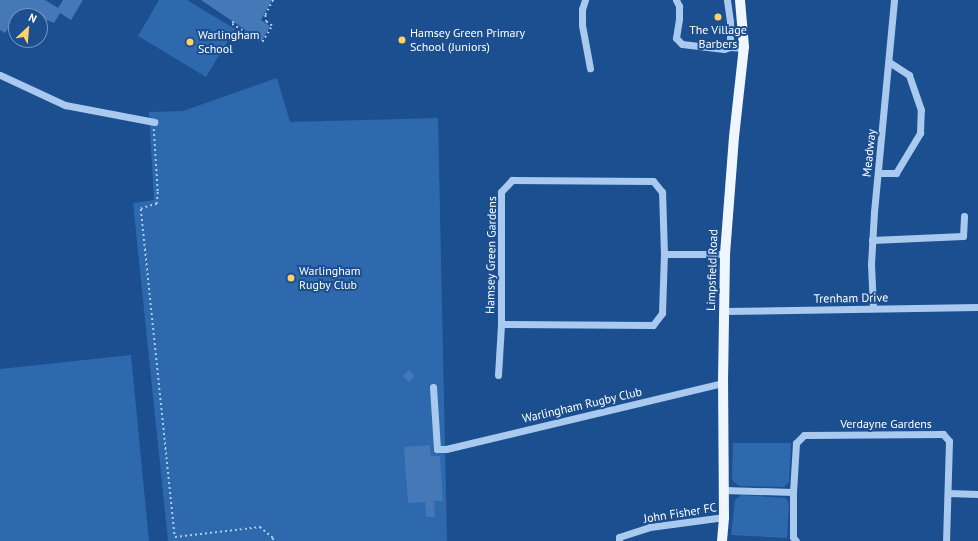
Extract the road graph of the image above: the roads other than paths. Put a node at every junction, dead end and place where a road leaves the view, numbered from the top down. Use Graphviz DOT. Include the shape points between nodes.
graph roads {
  1 [pos="585,0"];
  2 [pos="676,0"];
  3 [pos="726,0"];
  4 [pos="740,0"];
  5 [pos="894,0"];
  6 [pos="730,47"];
  7 [pos="744,48"];
  8 [pos="889,62"];
  9 [pos="590,68"];
  10 [pos="0,75"];
  11 [pos="154,122"];
  12 [pos="878,173"];
  13 [pos="964,216"];
  14 [pos="872,240"];
  15 [pos="664,254"];
  16 [pos="725,254"];
  17 [pos="978,307"];
  18 [pos="873,308"];
  19 [pos="724,311"];
  20 [pos="501,324"];
  21 [pos="498,375"];
  22 [pos="723,383"];
  23 [pos="433,387"];
  24 [pos="724,490"];
  25 [pos="792,492"];
  26 [pos="948,493"];
  27 [pos="978,494"];
  28 [pos="724,517"];
  29 [pos="619,541"];
  30 [pos="722,541"];
  31 [pos="796,541"];
  32 [pos="946,541"];
  1 -- 9 [label="street" via="582,25"];
  2 -- 6 [label="street" via="679,6 679,19 676,38 682,44 724,49"];
  3 -- 6 [label="street" via="730,19"];
  4 -- 7 [label="main road, Limpsfield Road"];
  5 -- 8 [label="street, Meadway"];
  6 -- 7 [label="street"];
  7 -- 16 [label="main road, Limpsfield Road"];
  8 -- 12 [label="street, Meadway"];
  8 -- 12 [label="street" via="909,75 921,110 920,133 896,173"];
  10 -- 11 [label="street" via="65,105"];
  12 -- 14 [label="street, Meadway"];
  13 -- 14 [label="street" via="963,236"];
  14 -- 18 [label="street, Meadway"];
  15 -- 16 [label="street"];
  15 -- 20 [label="street, Hamsey Green Gardens" via="662,312 653,325"];
  15 -- 20 [label="street, Hamsey Green Gardens" via="662,192 653,182 512,180 501,192"];
  16 -- 19 [label="main road, Limpsfield Road"];
  17 -- 18 [label="street, Trenham Drive"];
  18 -- 19 [label="street, Trenham Drive"];
  19 -- 22 [label="main road, Limpsfield Road"];
  20 -- 21 [label="street"];
  22 -- 23 [label="street, Warlingham Rugby Club" via="446,450 437,449"];
  22 -- 24 [label="main road, Limpsfield Road"];
  24 -- 25 [label="street"];
  24 -- 28 [label="main road, Limpsfield Road"];
  25 -- 26 [label="street, Verdayne Gardens" via="796,442 804,435 943,434 949,441"];
  25 -- 31 [label="street, Verdayne Gardens" via="793,537"];
  26 -- 27 [label="street"];
  26 -- 32 [label="street, Verdayne Gardens"];
  28 -- 29 [label="street, John Fisher FC" via="650,527 619,537"];
  28 -- 30 [label="main road, Limpsfield Road"];
}
